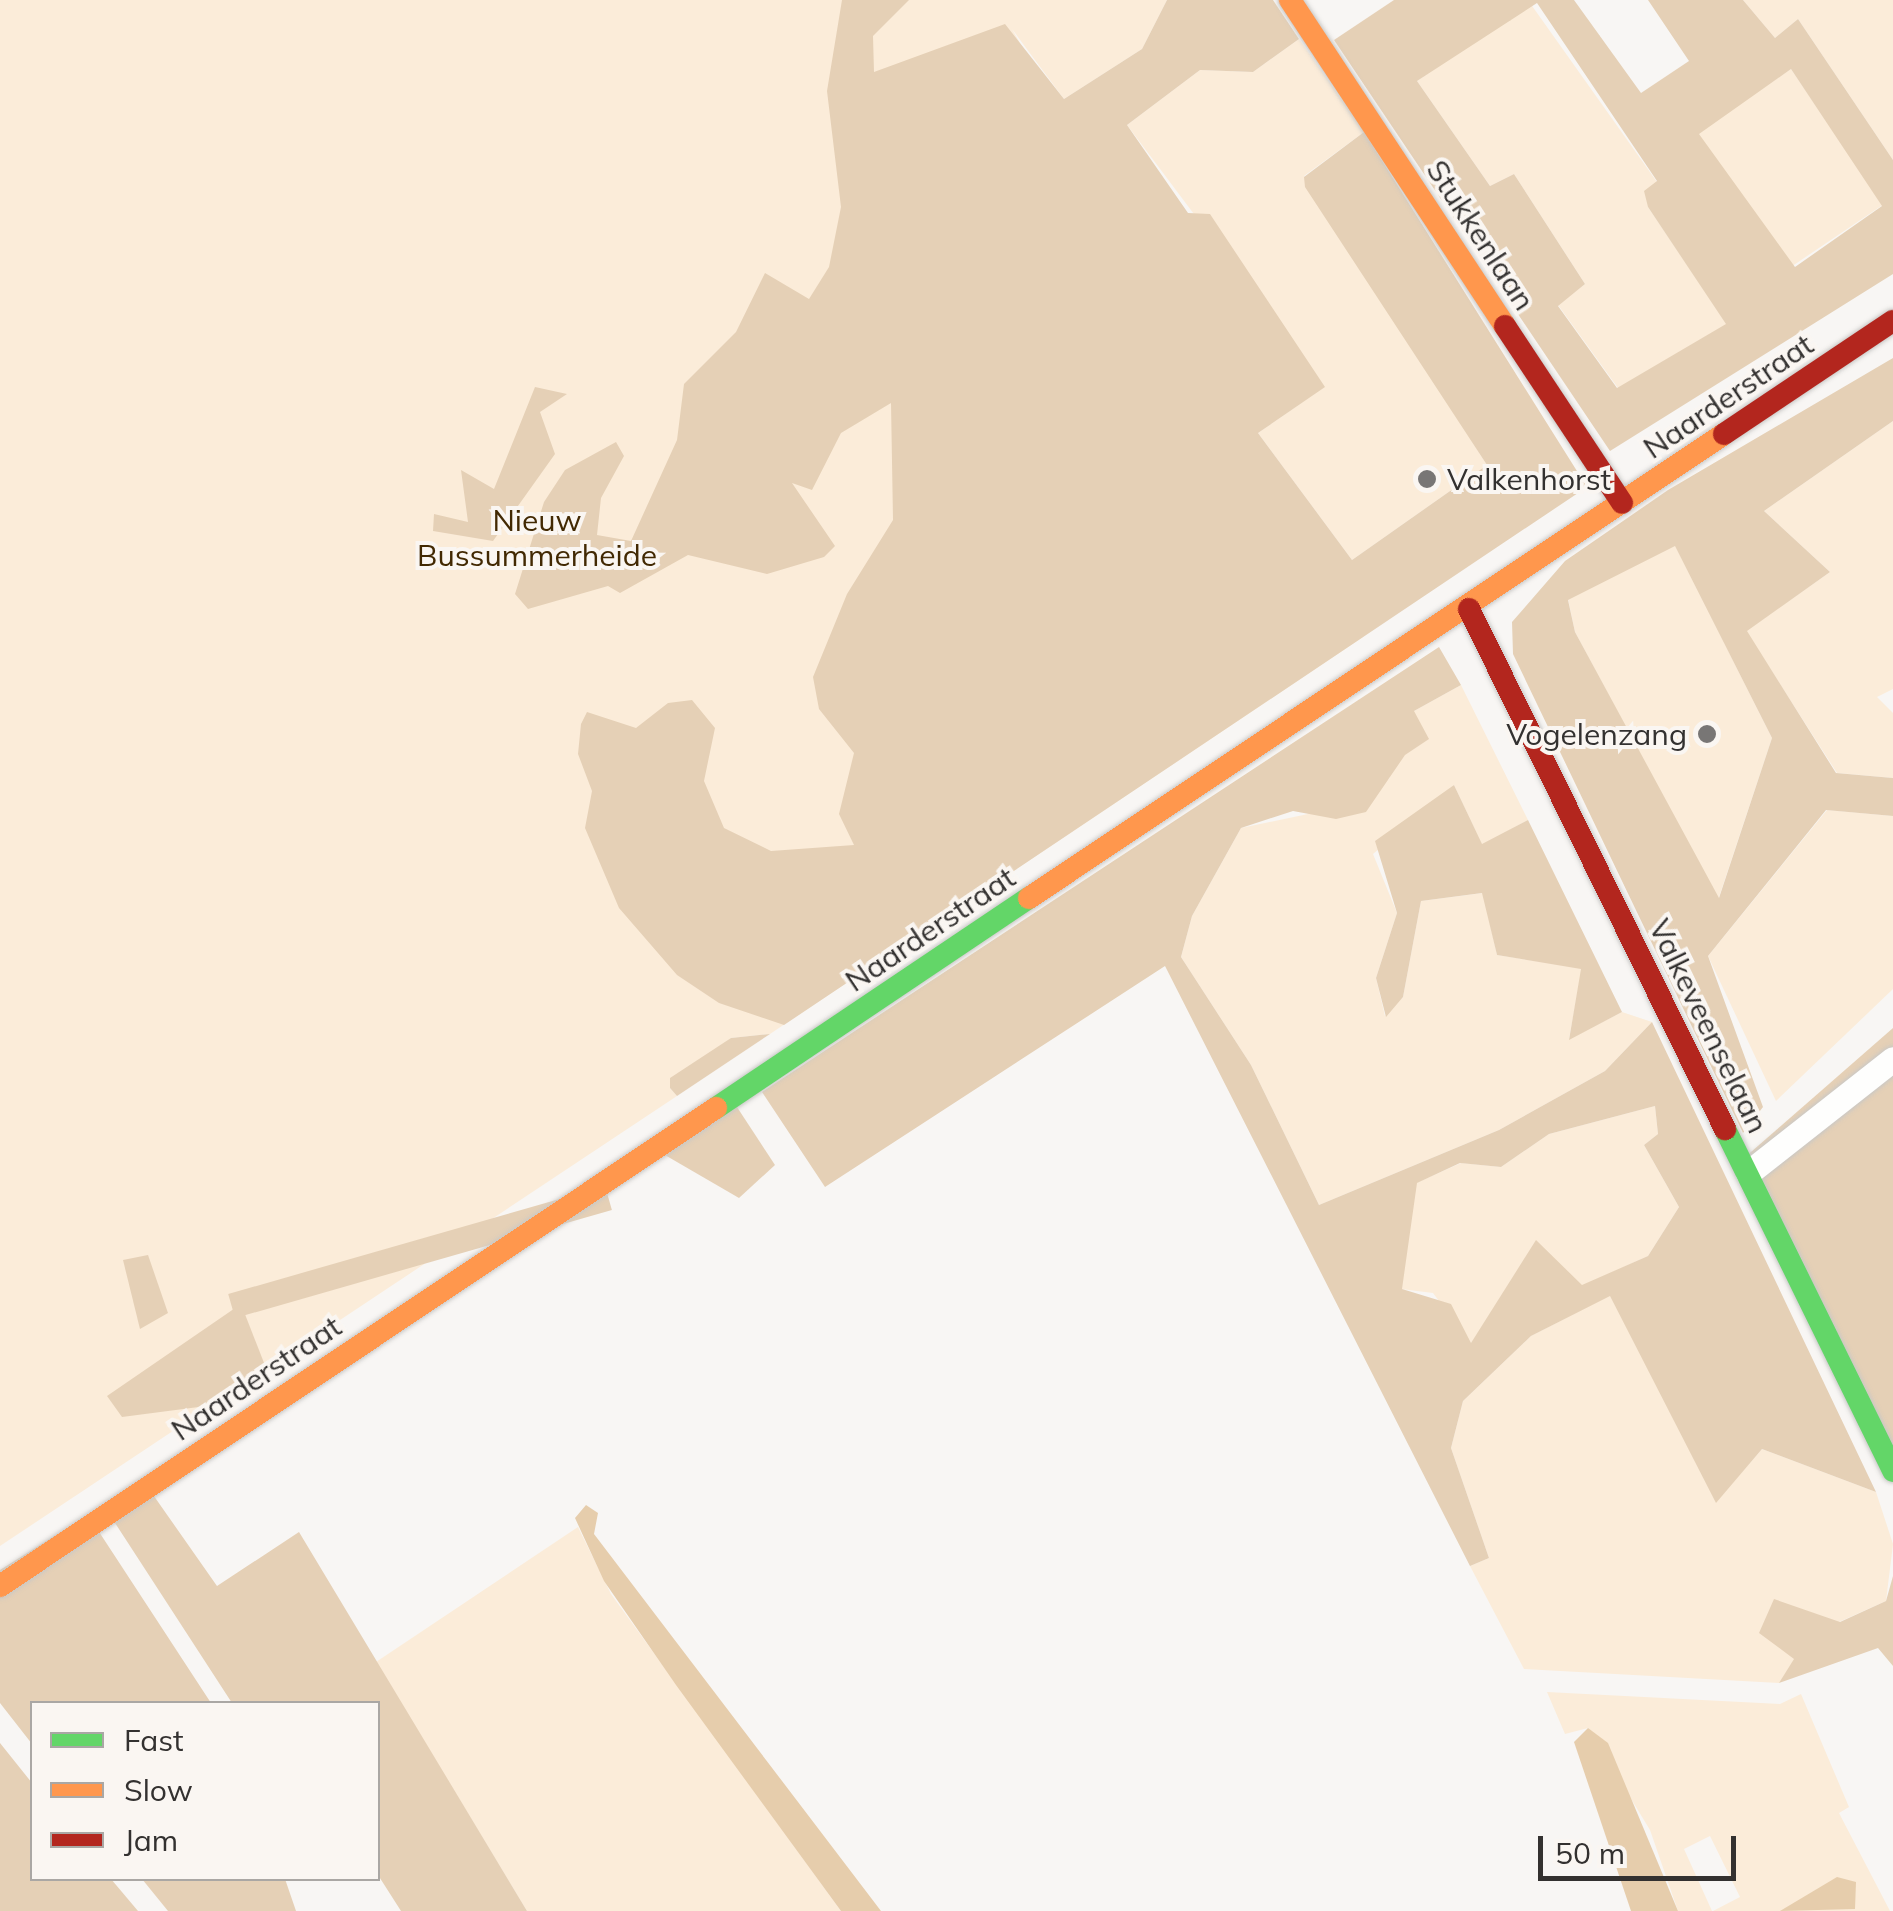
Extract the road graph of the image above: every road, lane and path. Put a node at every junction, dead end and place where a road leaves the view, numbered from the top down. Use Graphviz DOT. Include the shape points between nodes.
graph roads {
  1 [pos="1290,0"];
  2 [pos="1893,321"];
  3 [pos="1622,504"];
  4 [pos="1469,609"];
  5 [pos="1893,1060"];
  6 [pos="1748,1172"];
  7 [pos="1893,1471"];
  8 [pos="0,1586"];
  1 -- 3 [label="street, Stukkenlaan"];
  2 -- 3 [label="street, Naarderstraat"];
  3 -- 4 [label="street, Naarderstraat"];
  4 -- 6 [label="street, Valkeveenselaan"];
  4 -- 8 [label="street, Naarderstraat"];
  5 -- 6 [label="street"];
  6 -- 7 [label="street, Valkeveenselaan"];
}
